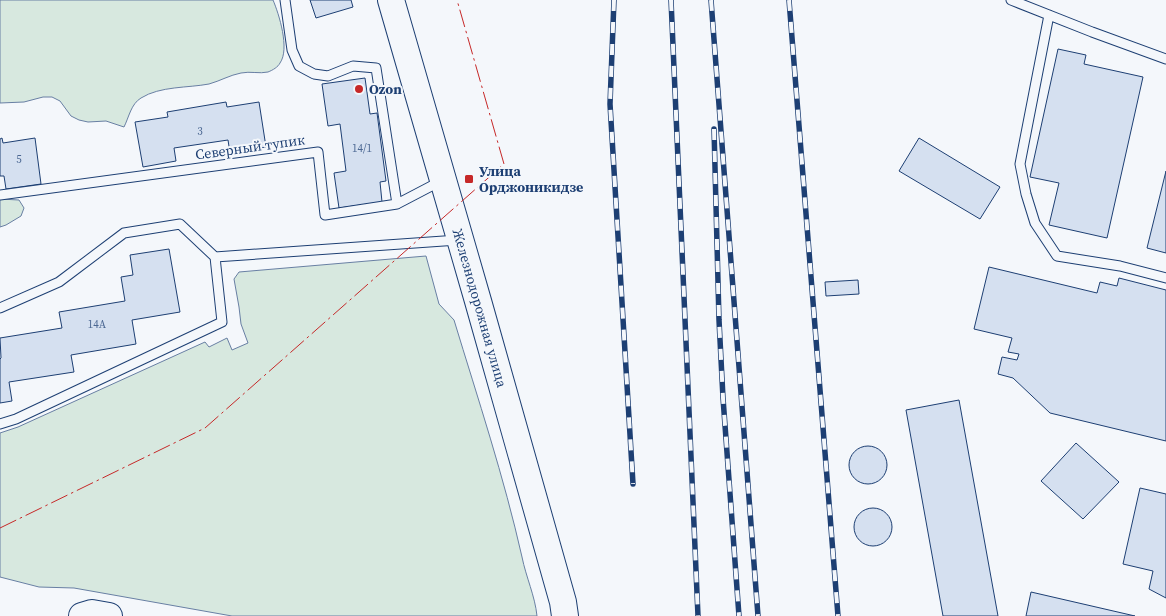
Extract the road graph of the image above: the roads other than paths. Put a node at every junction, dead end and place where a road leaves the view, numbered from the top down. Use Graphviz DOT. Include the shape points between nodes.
graph roads {
  1 [pos="284,0"];
  2 [pos="1011,0"];
  3 [pos="394,2"];
  4 [pos="1050,15"];
  5 [pos="1166,59"];
  6 [pos="443,180"];
  7 [pos="0,195"];
  8 [pos="398,204"];
  9 [pos="461,240"];
  10 [pos="215,257"];
  11 [pos="1166,278"];
  12 [pos="0,308"];
  13 [pos="0,424"];
  14 [pos="82,616"];
  15 [pos="109,616"];
  16 [pos="565,616"];
  1 -- 8 [label="lane" via="292,50 299,66 314,74 328,76 353,66 376,68"];
  2 -- 4 [label="lane"];
  3 -- 6 [label="street, Железнодорожная улица"];
  4 -- 5 [label="lane"];
  4 -- 11 [label="lane" via="1020,164 1036,223 1057,256 1120,266"];
  6 -- 8 [label="lane, Северный тупик"];
  6 -- 9 [label="street, Железнодорожная улица"];
  7 -- 8 [label="lane, Северный тупик" via="318,152 325,215"];
  9 -- 10 [label="lane"];
  9 -- 16 [label="street, Железнодорожная улица"];
  10 -- 12 [label="lane" via="180,224 124,232 59,282"];
  10 -- 13 [label="lane" via="222,322"];
  14 -- 15 [label="street" via="92,613"];
}
